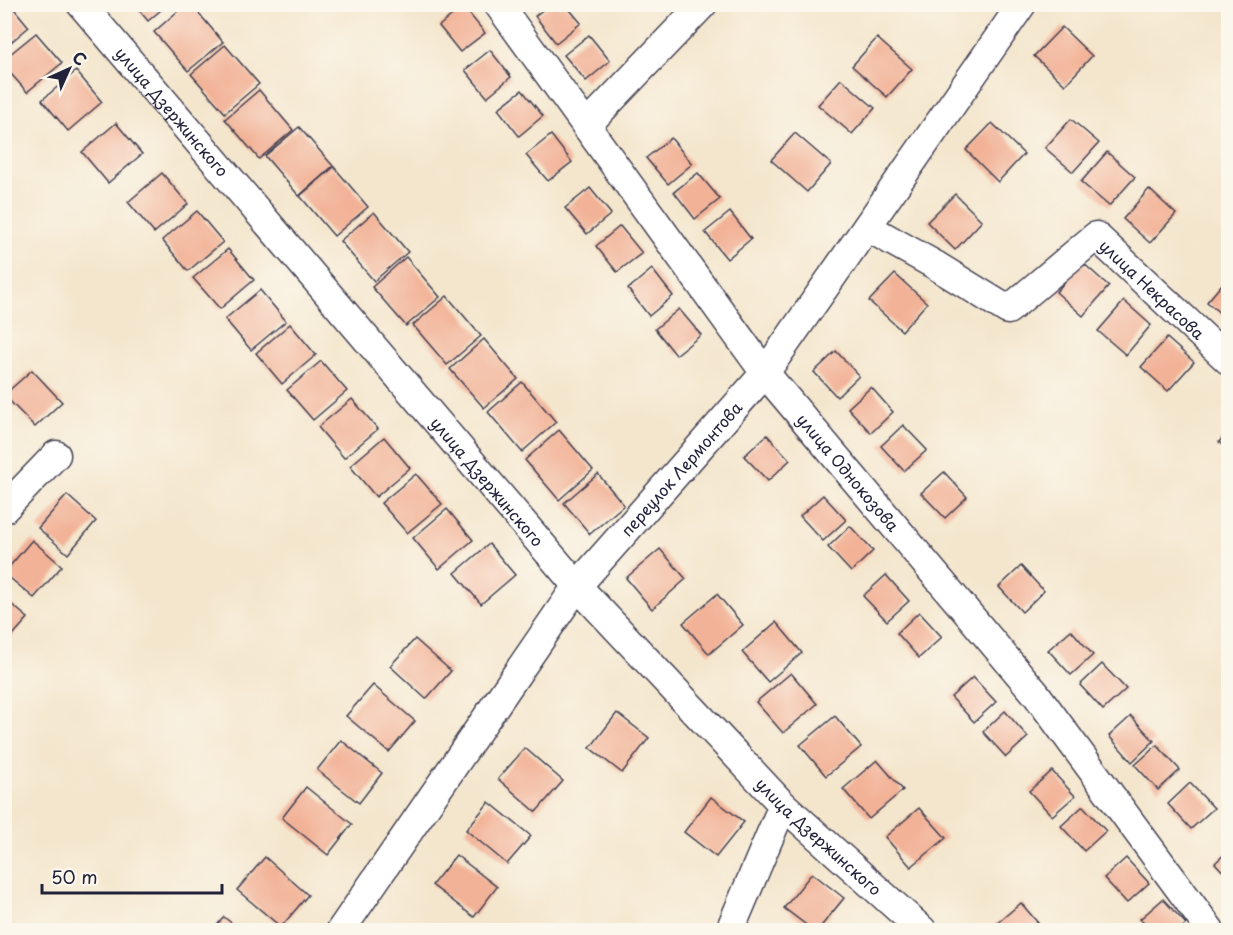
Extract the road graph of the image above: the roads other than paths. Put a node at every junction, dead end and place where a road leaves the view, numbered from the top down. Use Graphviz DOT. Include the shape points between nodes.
graph roads {
  1 [pos="81,4"];
  2 [pos="498,4"];
  3 [pos="703,4"];
  4 [pos="1022,4"];
  5 [pos="586,126"];
  6 [pos="867,227"];
  7 [pos="1228,360"];
  8 [pos="765,373"];
  9 [pos="56,454"];
  10 [pos="4,509"];
  11 [pos="577,586"];
  12 [pos="783,805"];
  13 [pos="341,930"];
  14 [pos="730,930"];
  15 [pos="922,930"];
  16 [pos="1210,930"];
  1 -- 11 [label="street, улица Дзержинского"];
  2 -- 5 [label="street, улица Однокозова"];
  3 -- 5 [label="street"];
  4 -- 6 [label="street, переулок Лермонтова"];
  5 -- 8 [label="street, улица Однокозова"];
  6 -- 7 [label="street, улица Некрасова" via="1008,310 1096,236"];
  6 -- 8 [label="street, переулок Лермонтова"];
  8 -- 11 [label="street, переулок Лермонтова"];
  8 -- 16 [label="street, улица Однокозова" via="1036,694"];
  9 -- 10 [label="street"];
  11 -- 12 [label="street, улица Дзержинского"];
  11 -- 13 [label="street, переулок Лермонтова"];
  12 -- 14 [label="street"];
  12 -- 15 [label="street, улица Дзержинского"];
}
